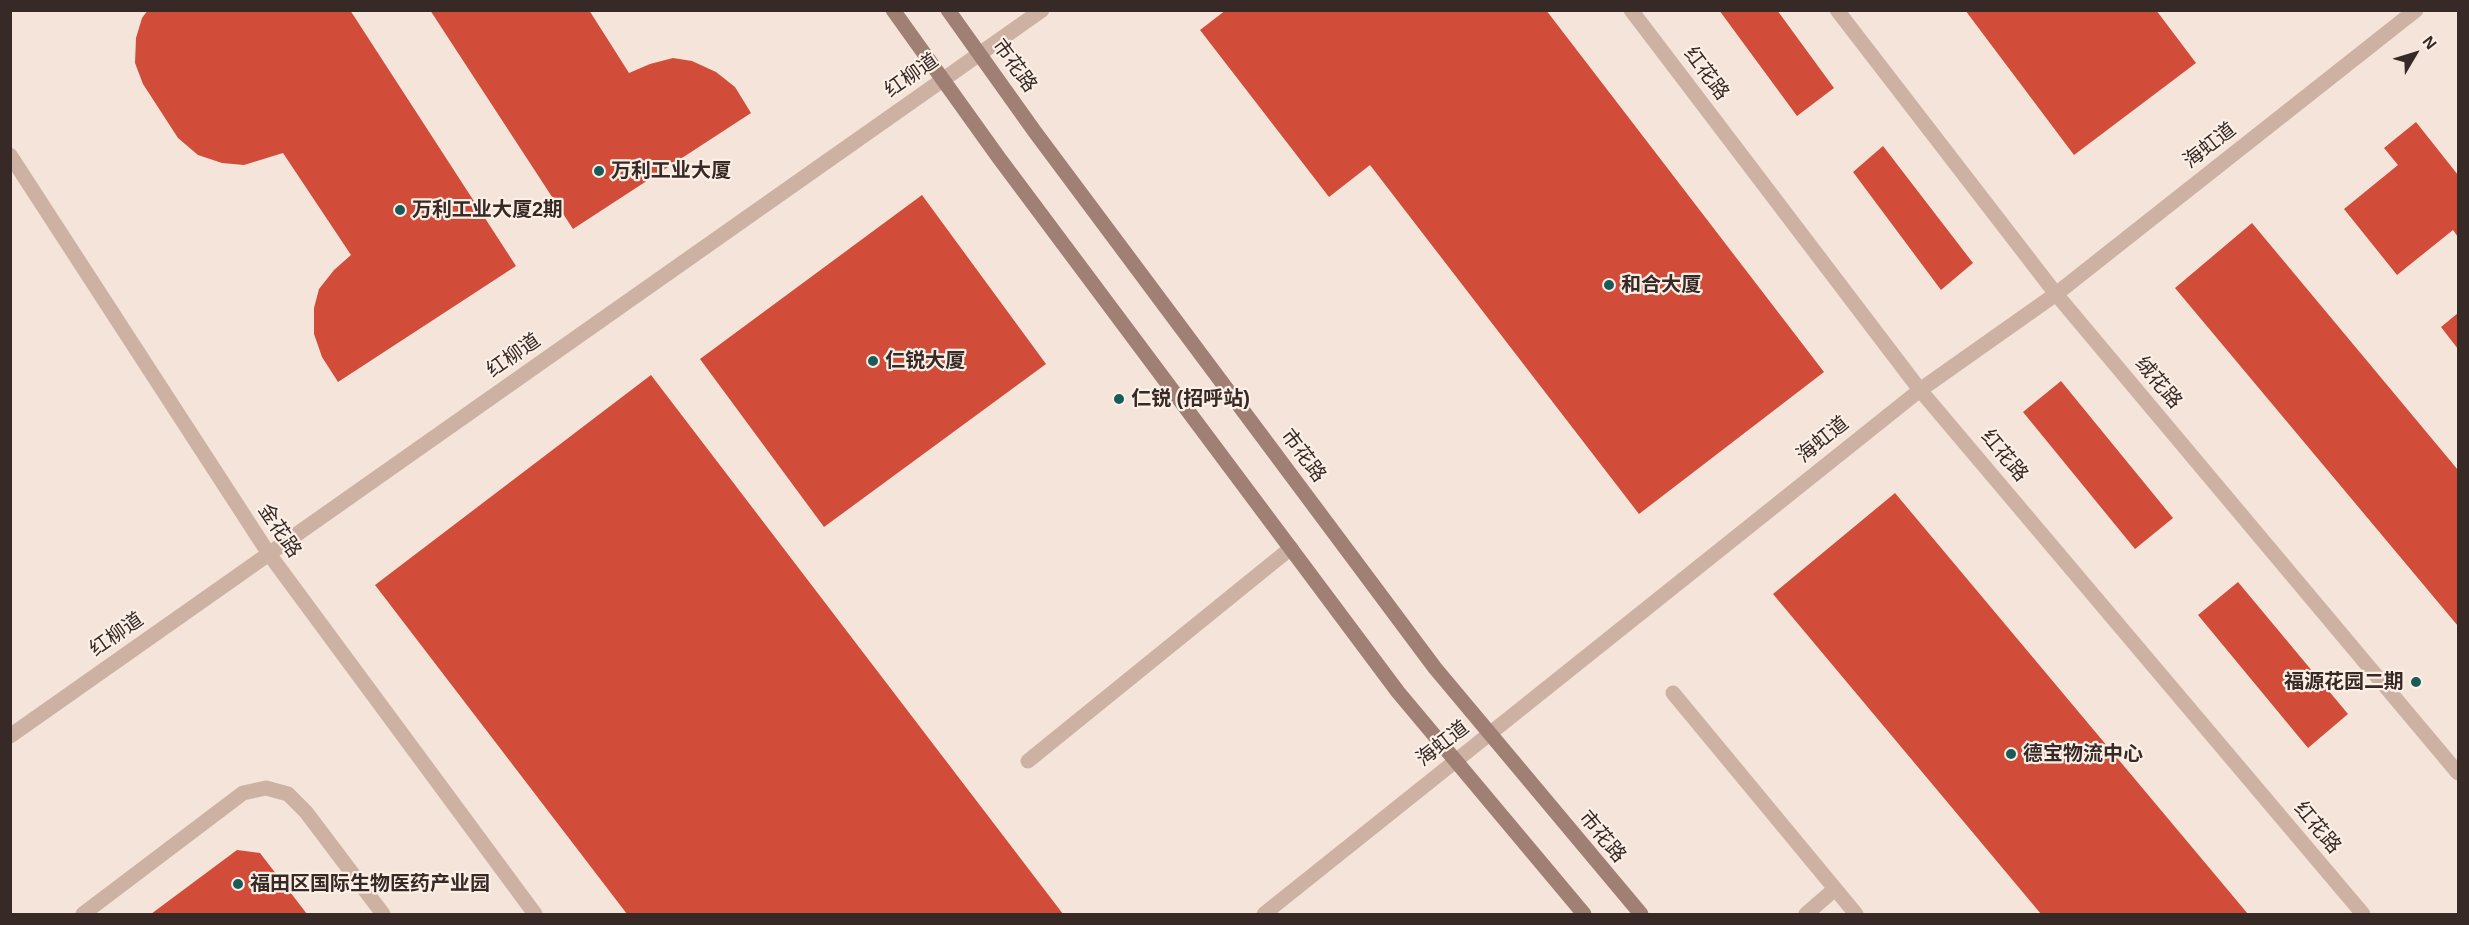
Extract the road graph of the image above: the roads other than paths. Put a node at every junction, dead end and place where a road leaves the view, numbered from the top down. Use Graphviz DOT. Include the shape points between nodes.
graph roads {
  1 [pos="893,10"];
  2 [pos="948,10"];
  3 [pos="1042,10"];
  4 [pos="1631,10"];
  5 [pos="1837,10"];
  6 [pos="2416,10"];
  7 [pos="979,55"];
  8 [pos="943,80"];
  9 [pos="10,155"];
  10 [pos="2056,294"];
  11 [pos="1920,390"];
  12 [pos="1291,548"];
  13 [pos="268,554"];
  14 [pos="1673,693"];
  15 [pos="1490,734"];
  16 [pos="10,736"];
  17 [pos="1028,761"];
  18 [pos="1455,761"];
  19 [pos="2458,773"];
  20 [pos="1835,889"];
  21 [pos="83,915"];
  22 [pos="383,915"];
  23 [pos="535,915"];
  24 [pos="1264,915"];
  25 [pos="1584,915"];
  26 [pos="1641,915"];
  27 [pos="1806,915"];
  28 [pos="1856,915"];
  29 [pos="2363,915"];
  1 -- 8 [label="main road"];
  2 -- 7 [label="main road, 市花路"];
  3 -- 7 [label="street, 红柳道"];
  4 -- 11 [label="street, 红花路"];
  5 -- 10 [label="street, 绒花路"];
  6 -- 10 [label="street, 海虹道"];
  7 -- 8 [label="street, 红柳道"];
  7 -- 15 [label="main road, 市花路" via="1435,668"];
  8 -- 12 [label="main road"];
  8 -- 13 [label="street, 红柳道"];
  9 -- 13 [label="street, 金花路"];
  10 -- 11 [label="street, 海虹道"];
  10 -- 19 [label="street, 绒花路"];
  11 -- 15 [label="street, 海虹道"];
  11 -- 29 [label="street, 红花路"];
  12 -- 17 [label="street"];
  12 -- 18 [label="main road" via="1398,692"];
  13 -- 16 [label="street, 红柳道"];
  13 -- 23 [label="street, 金花路"];
  14 -- 20 [label="street"];
  15 -- 18 [label="street, 海虹道"];
  15 -- 26 [label="main road, 市花路"];
  18 -- 24 [label="street, 海虹道"];
  18 -- 25 [label="main road"];
  20 -- 27 [label="street"];
  20 -- 28 [label="street"];
  21 -- 22 [label="street" via="243,793 266,788 288,794 306,812"];
}
